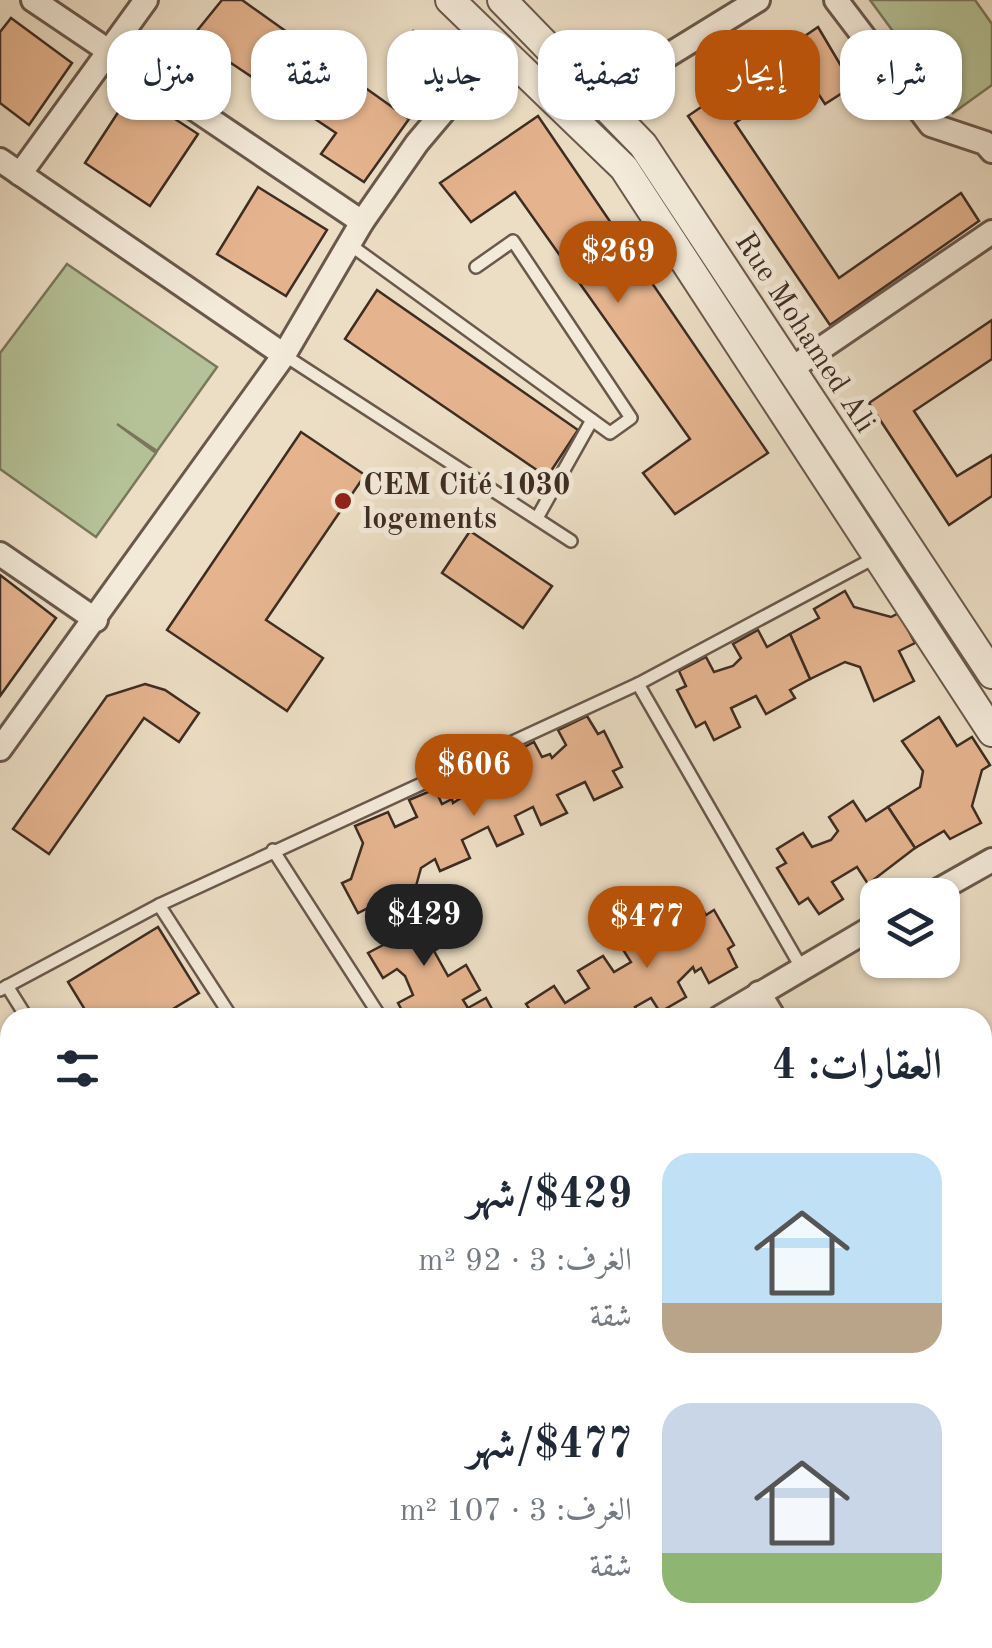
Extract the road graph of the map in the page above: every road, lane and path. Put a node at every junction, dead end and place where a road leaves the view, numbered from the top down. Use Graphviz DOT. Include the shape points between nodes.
graph roads {
  1 [pos="33,0"];
  2 [pos="146,0"];
  3 [pos="450,0"];
  4 [pos="502,0"];
  5 [pos="758,0"];
  6 [pos="836,0"];
  7 [pos="125,30"];
  8 [pos="482,30"];
  9 [pos="538,36"];
  10 [pos="107,47"];
  11 [pos="675,51"];
  12 [pos="107,55"];
  13 [pos="518,64"];
  14 [pos="538,83"];
  15 [pos="213,120"];
  16 [pos="436,120"];
  17 [pos="576,120"];
  18 [pos="621,120"];
  19 [pos="992,151"];
  20 [pos="0,160"];
  21 [pos="20,174"];
  22 [pos="362,222"];
  23 [pos="992,232"];
  24 [pos="350,244"];
  25 [pos="476,267"];
  26 [pos="284,355"];
  27 [pos="791,369"];
  28 [pos="592,420"];
  29 [pos="537,518"];
  30 [pos="571,541"];
  31 [pos="0,554"];
  32 [pos="878,556"];
  33 [pos="96,620"];
  34 [pos="992,674"];
  35 [pos="638,684"];
  36 [pos="992,732"];
  37 [pos="0,749"];
  38 [pos="274,850"];
  39 [pos="992,860"];
  40 [pos="960,878"];
  41 [pos="159,905"];
  42 [pos="860,934"];
  43 [pos="801,967"];
  44 [pos="4,988"];
  45 [pos="759,993"];
  46 [pos="19,1008"];
  47 [pos="226,1008"];
  48 [pos="375,1008"];
  49 [pos="735,1008"];
  50 [pos="768,1008"];
  1 -- 10 [label="street"];
  2 -- 7 [label="street"];
  3 -- 8 [label="street"];
  4 -- 9 [label="street, Rue Mohamed Ali"];
  5 -- 11 [label="street"];
  6 -- 19 [label="street" via="930,125"];
  12 -- 21 [label="street"];
  13 -- 14 [label="street"];
  15 -- 22 [label="street"];
  16 -- 22 [label="street"];
  17 -- 32 [label="street" via="624,168"];
  18 -- 27 [label="street, Rue Mohamed Ali"];
  20 -- 21 [label="street"];
  21 -- 26 [label="street"];
  22 -- 24 [label="street"];
  23 -- 27 [label="street"];
  24 -- 26 [label="street"];
  24 -- 28 [label="lane"];
  25 -- 28 [label="lane" via="512,240 631,418 610,434"];
  26 -- 29 [label="lane"];
  26 -- 33 [label="street"];
  27 -- 34 [label="street, Rue Mohamed Ali"];
  28 -- 29 [label="lane"];
  29 -- 30 [label="lane"];
  31 -- 33 [label="street"];
  32 -- 35 [label="lane"];
  32 -- 36 [label="street"];
  33 -- 37 [label="street"];
  35 -- 38 [label="lane"];
  35 -- 43 [label="lane"];
  38 -- 41 [label="lane"];
  38 -- 48 [label="lane"];
  39 -- 40 [label="street"];
  41 -- 44 [label="lane"];
  41 -- 47 [label="lane"];
  42 -- 43 [label="street"];
  43 -- 45 [label="street"];
  44 -- 46 [label="lane"];
  45 -- 49 [label="street"];
  45 -- 50 [label="street"];
}
